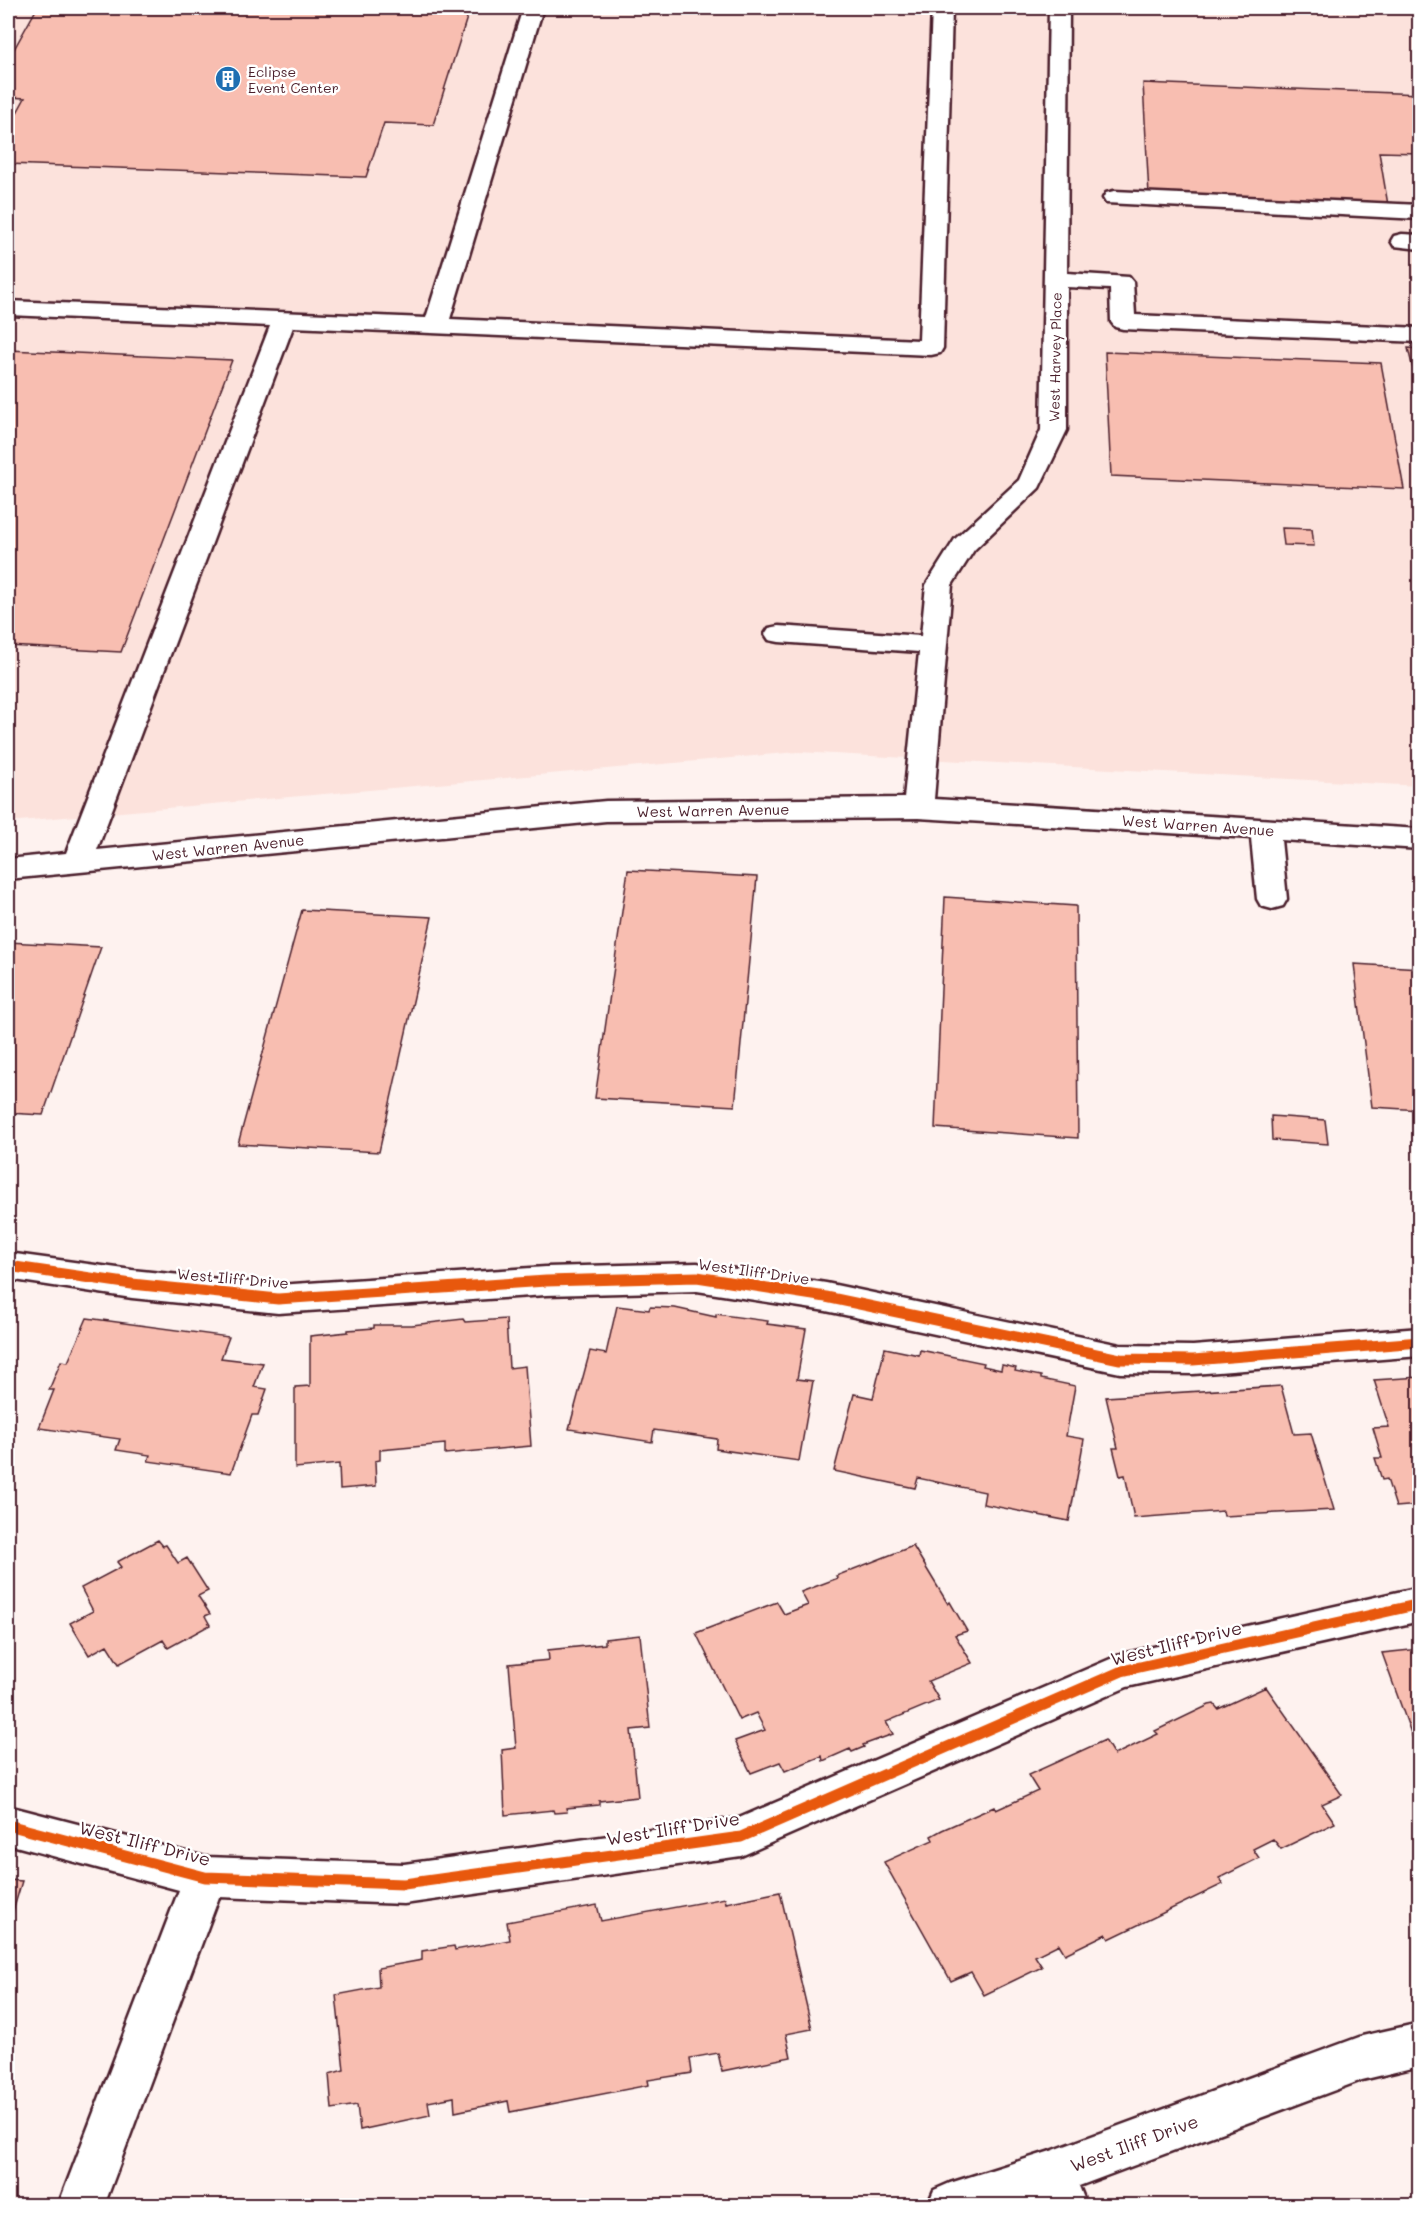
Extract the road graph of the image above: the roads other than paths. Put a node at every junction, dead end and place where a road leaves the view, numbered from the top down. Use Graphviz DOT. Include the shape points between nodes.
graph roads {
  1 [pos="533,8"];
  2 [pos="942,8"];
  3 [pos="1059,8"];
  4 [pos="1114,198"];
  5 [pos="1419,212"];
  6 [pos="1056,280"];
  7 [pos="8,308"];
  8 [pos="284,320"];
  9 [pos="436,326"];
  10 [pos="1419,335"];
  11 [pos="779,634"];
  12 [pos="934,645"];
  13 [pos="918,808"];
  14 [pos="1265,829"];
  15 [pos="1419,839"];
  16 [pos="78,862"];
  17 [pos="8,869"];
  18 [pos="1272,898"];
  19 [pos="8,1266"];
  20 [pos="1419,1342"];
  21 [pos="1419,1604"];
  22 [pos="8,1825"];
  23 [pos="205,1877"];
  24 [pos="1419,2044"];
  25 [pos="1057,2190"];
  26 [pos="81,2205"];
  27 [pos="950,2205"];
  1 -- 9 [label="street"];
  2 -- 9 [label="street" via="931,348"];
  3 -- 6 [label="street, West Harvey Place"];
  4 -- 5 [label="street"];
  6 -- 10 [label="street" via="1122,282 1123,322"];
  6 -- 12 [label="street, West Harvey Place" via="1054,430 1030,483 964,544 939,585"];
  7 -- 8 [label="street"];
  8 -- 9 [label="street"];
  8 -- 16 [label="street"];
  11 -- 12 [label="street"];
  12 -- 13 [label="street, West Harvey Place"];
  13 -- 14 [label="street, West Warren Avenue"];
  13 -- 16 [label="street, West Warren Avenue" via="606,811"];
  14 -- 15 [label="street, West Warren Avenue"];
  14 -- 18 [label="street"];
  16 -- 17 [label="street, West Warren Avenue"];
  19 -- 20 [label="street, West Iliff Drive" via="278,1299 546,1281 697,1276 826,1297 1120,1359 1193,1360"];
  21 -- 23 [label="street, West Iliff Drive" via="1122,1671 741,1837 404,1884"];
  22 -- 23 [label="street, West Iliff Drive"];
  23 -- 26 [label="street, West Iliff Drive"];
  24 -- 25 [label="street, West Iliff Drive" via="1362,2058"];
  25 -- 27 [label="street, West Iliff Drive"];
}
